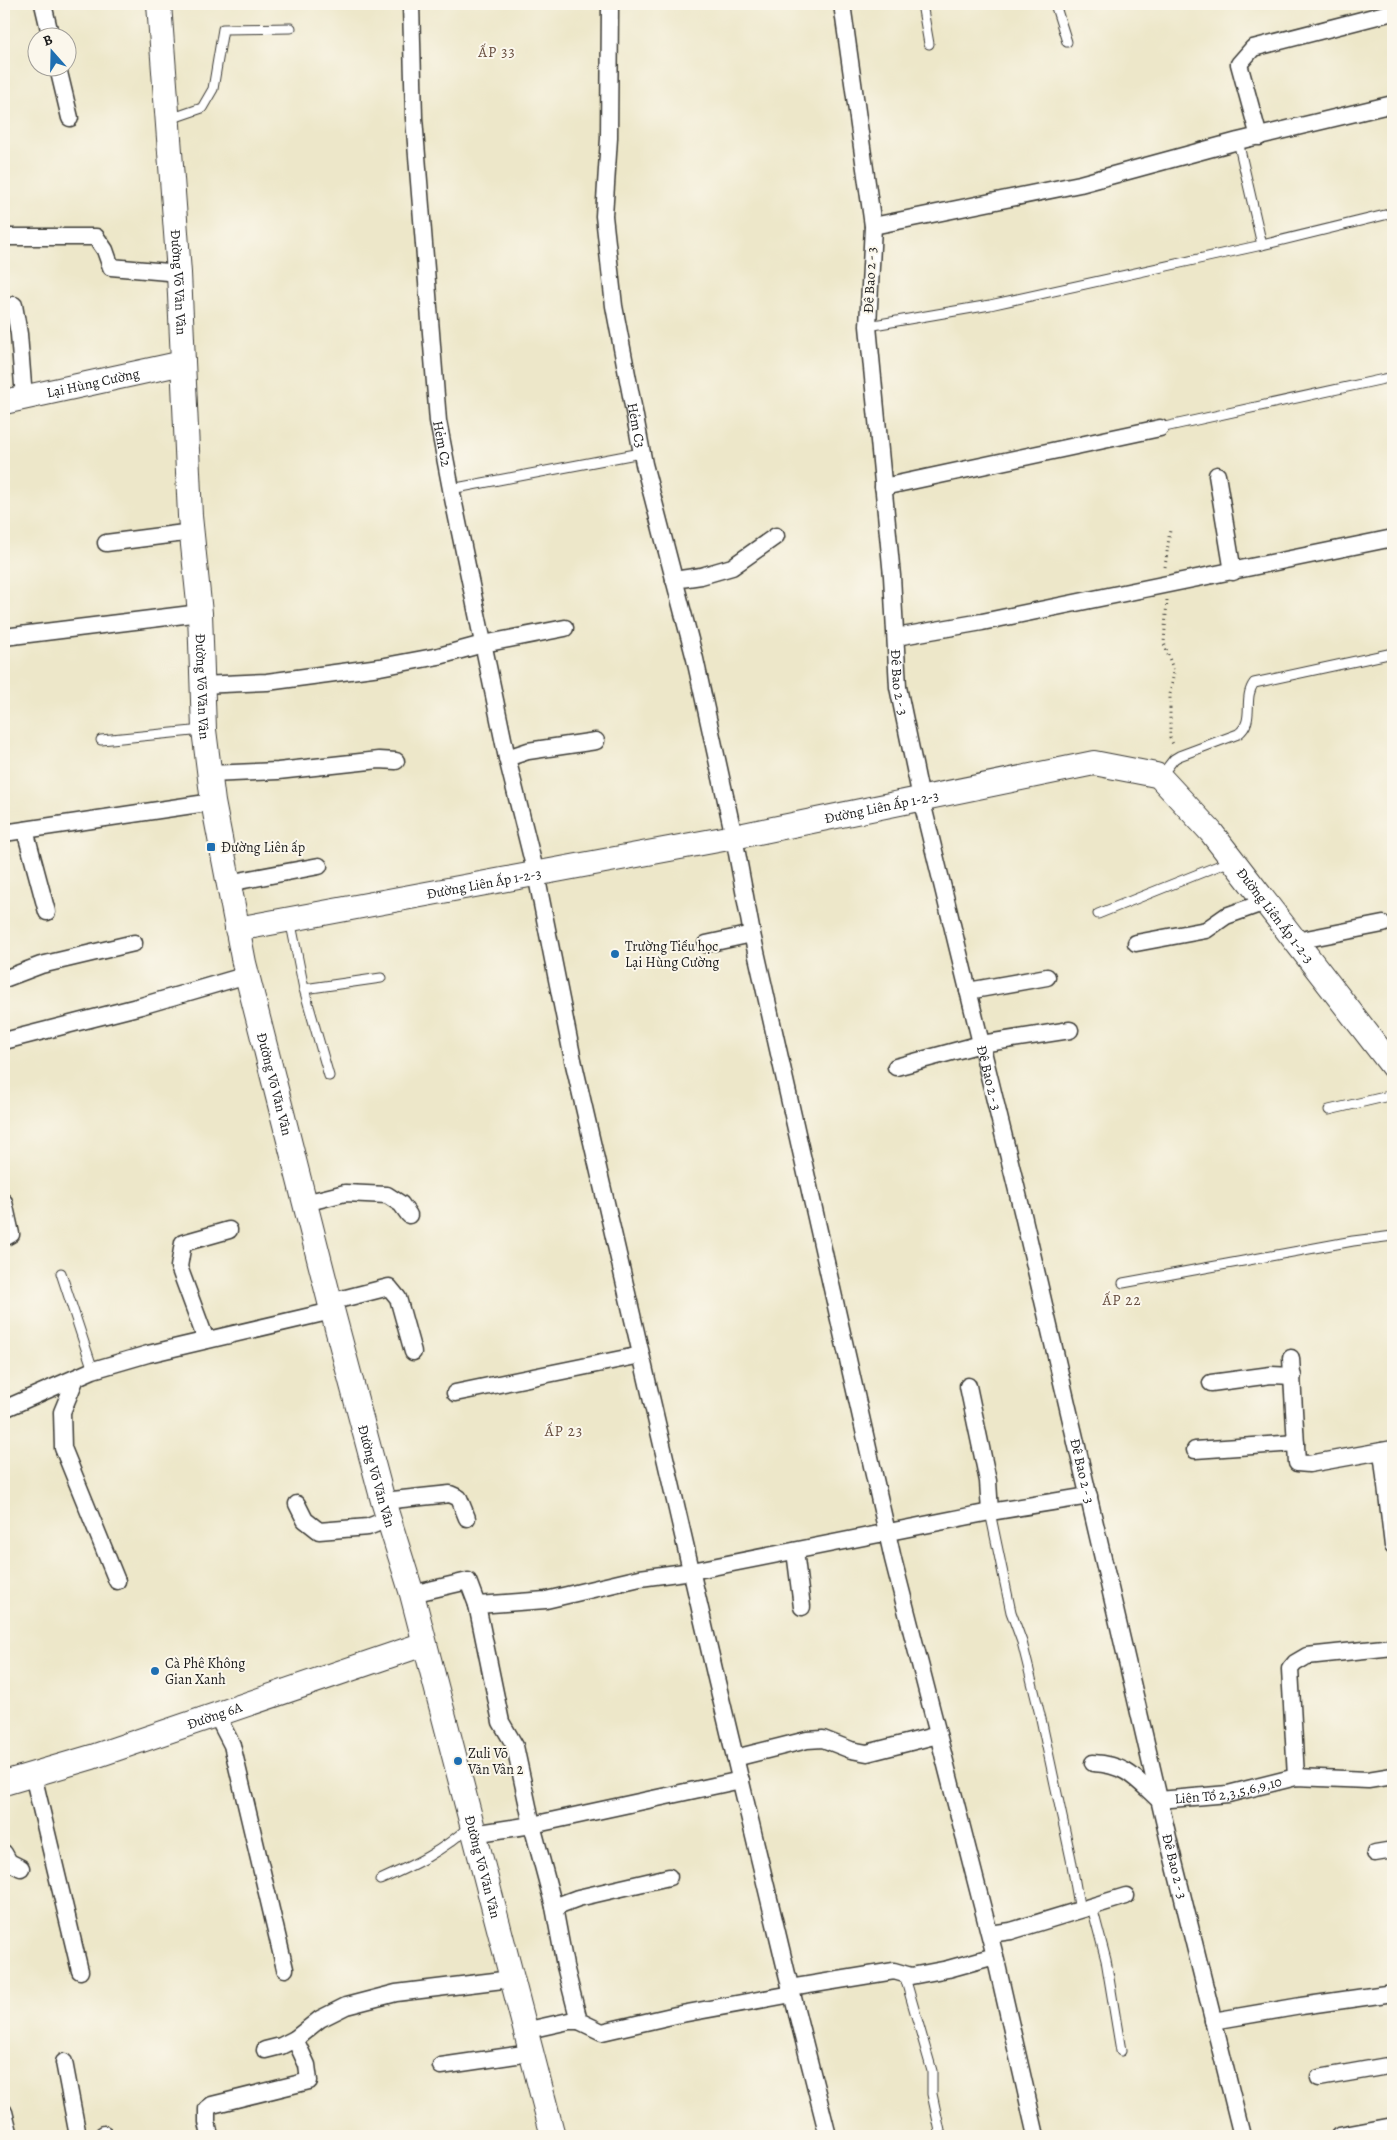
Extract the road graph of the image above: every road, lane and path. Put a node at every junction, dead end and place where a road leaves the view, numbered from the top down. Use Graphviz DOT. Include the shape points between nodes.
graph roads {
  1 [pos="43,4"];
  2 [pos="159,4"];
  3 [pos="412,4"];
  4 [pos="610,4"];
  5 [pos="842,4"];
  6 [pos="922,4"];
  7 [pos="1055,4"];
  8 [pos="1393,12"];
  9 [pos="49,28"];
  10 [pos="291,28"];
  11 [pos="1067,42"];
  12 [pos="929,44"];
  13 [pos="60,78"];
  14 [pos="1393,104"];
  15 [pos="70,118"];
  16 [pos="169,120"];
  17 [pos="1259,137"];
  18 [pos="1238,142"];
  19 [pos="1393,213"];
  20 [pos="873,226"];
  21 [pos="4,237"];
  22 [pos="1262,245"];
  23 [pos="179,272"];
  24 [pos="14,305"];
  25 [pos="868,326"];
  26 [pos="183,363"];
  27 [pos="1393,377"];
  28 [pos="14,400"];
  29 [pos="1160,428"];
  30 [pos="641,453"];
  31 [pos="1216,475"];
  32 [pos="883,487"];
  33 [pos="451,489"];
  34 [pos="1170,530"];
  35 [pos="192,532"];
  36 [pos="776,536"];
  37 [pos="1393,538"];
  38 [pos="106,543"];
  39 [pos="1233,572"];
  40 [pos="674,580"];
  41 [pos="1167,585"];
  42 [pos="200,613"];
  43 [pos="565,628"];
  44 [pos="896,636"];
  45 [pos="4,637"];
  46 [pos="483,644"];
  47 [pos="1393,653"];
  48 [pos="202,685"];
  49 [pos="204,730"];
  50 [pos="102,740"];
  51 [pos="596,741"];
  52 [pos="1179,756"];
  53 [pos="507,758"];
  54 [pos="396,761"];
  55 [pos="210,774"];
  56 [pos="1160,778"];
  57 [pos="921,798"];
  58 [pos="213,802"];
  59 [pos="25,830"];
  60 [pos="4,833"];
  61 [pos="734,837"];
  62 [pos="1233,860"];
  63 [pos="319,866"];
  64 [pos="536,874"];
  65 [pos="228,883"];
  66 [pos="1265,902"];
  67 [pos="47,912"];
  68 [pos="1098,914"];
  69 [pos="290,919"];
  70 [pos="1384,924"];
  71 [pos="237,929"];
  72 [pos="752,934"];
  73 [pos="1296,941"];
  74 [pos="134,943"];
  75 [pos="1136,943"];
  76 [pos="706,944"];
  77 [pos="247,975"];
  78 [pos="1047,977"];
  79 [pos="381,978"];
  80 [pos="4,979"];
  81 [pos="304,989"];
  82 [pos="968,990"];
  83 [pos="1070,1030"];
  84 [pos="4,1041"];
  85 [pos="982,1044"];
  86 [pos="896,1067"];
  87 [pos="1393,1067"];
  88 [pos="329,1076"];
  89 [pos="1393,1094"];
  90 [pos="1329,1110"];
  91 [pos="4,1202"];
  92 [pos="305,1203"];
  93 [pos="409,1215"];
  94 [pos="229,1230"];
  95 [pos="1393,1236"];
  96 [pos="4,1238"];
  97 [pos="61,1273"];
  98 [pos="1123,1283"];
  99 [pos="331,1306"];
  100 [pos="206,1340"];
  101 [pos="413,1352"];
  102 [pos="641,1355"];
  103 [pos="1292,1358"];
  104 [pos="92,1370"];
  105 [pos="1293,1376"];
  106 [pos="76,1378"];
  107 [pos="1211,1382"];
  108 [pos="968,1386"];
  109 [pos="456,1394"];
  110 [pos="4,1409"];
  111 [pos="1296,1443"];
  112 [pos="1195,1450"];
  113 [pos="1388,1450"];
  114 [pos="1089,1496"];
  115 [pos="297,1504"];
  116 [pos="385,1510"];
  117 [pos="990,1512"];
  118 [pos="467,1518"];
  119 [pos="888,1533"];
  120 [pos="1393,1546"];
  121 [pos="795,1551"];
  122 [pos="692,1570"];
  123 [pos="116,1580"];
  124 [pos="412,1594"];
  125 [pos="477,1605"];
  126 [pos="802,1606"];
  127 [pos="424,1644"];
  128 [pos="1393,1647"];
  129 [pos="216,1714"];
  130 [pos="938,1735"];
  131 [pos="735,1758"];
  132 [pos="1092,1763"];
  133 [pos="33,1775"];
  134 [pos="1393,1776"];
  135 [pos="1296,1777"];
  136 [pos="741,1780"];
  137 [pos="4,1783"];
  138 [pos="1159,1800"];
  139 [pos="532,1825"];
  140 [pos="472,1829"];
  141 [pos="1393,1850"];
  142 [pos="4,1853"];
  143 [pos="1375,1853"];
  144 [pos="21,1868"];
  145 [pos="669,1877"];
  146 [pos="380,1880"];
  147 [pos="1126,1896"];
  148 [pos="554,1907"];
  149 [pos="1086,1909"];
  150 [pos="990,1934"];
  151 [pos="995,1956"];
  152 [pos="285,1969"];
  153 [pos="80,1972"];
  154 [pos="904,1974"];
  155 [pos="511,1979"];
  156 [pos="791,1991"];
  157 [pos="1393,1993"];
  158 [pos="579,2021"];
  159 [pos="1213,2021"];
  160 [pos="524,2031"];
  161 [pos="295,2039"];
  162 [pos="265,2050"];
  163 [pos="1121,2051"];
  164 [pos="530,2053"];
  165 [pos="64,2062"];
  166 [pos="1393,2065"];
  167 [pos="441,2066"];
  168 [pos="1319,2078"];
  169 [pos="4,2112"];
  170 [pos="1393,2126"];
  171 [pos="10,2136"];
  172 [pos="78,2136"];
  173 [pos="210,2136"];
  174 [pos="553,2136"];
  175 [pos="828,2136"];
  176 [pos="941,2136"];
  177 [pos="1036,2136"];
  178 [pos="1242,2136"];
  179 [pos="1339,2136"];
  1 -- 9 [label="street"];
  2 -- 16 [label="street, Đường Võ Văn Vân"];
  3 -- 33 [label="street, Hẻm C2" via="414,118 436,402"];
  4 -- 30 [label="street, Hẻm C3" via="609,138 604,216 614,306"];
  5 -- 20 [label="street, Đê Bao 2 - 3"];
  6 -- 12 [label="lane"];
  7 -- 11 [label="lane"];
  8 -- 17 [label="street" via="1253,48 1239,64"];
  10 -- 16 [label="lane" via="223,29 213,88 202,108"];
  13 -- 15 [label="street"];
  14 -- 17 [label="street"];
  16 -- 23 [label="street, Đường Võ Văn Vân"];
  17 -- 18 [label="street"];
  18 -- 20 [label="street" via="1080,184"];
  18 -- 22 [label="lane"];
  19 -- 22 [label="lane"];
  20 -- 25 [label="street, Đê Bao 2 - 3"];
  21 -- 23 [label="street" via="96,237 111,267"];
  22 -- 25 [label="lane" via="990,305"];
  23 -- 26 [label="street, Đường Võ Văn Vân"];
  24 -- 28 [label="street" via="19,334"];
  25 -- 32 [label="street, Đê Bao 2 - 3"];
  26 -- 28 [label="street, Lại Hùng Cường"];
  26 -- 35 [label="street, Đường Võ Văn Vân"];
  27 -- 29 [label="lane"];
  29 -- 32 [label="street"];
  30 -- 33 [label="lane"];
  30 -- 40 [label="street, Hẻm C3"];
  31 -- 39 [label="street"];
  32 -- 44 [label="street, Đê Bao 2 - 3"];
  33 -- 46 [label="street, Hẻm C2"];
  34 -- 41 [label="path" via="1165,571"];
  35 -- 38 [label="street"];
  35 -- 42 [label="street, Đường Võ Văn Vân"];
  36 -- 40 [label="street" via="732,567"];
  37 -- 39 [label="street"];
  39 -- 41 [label="street"];
  40 -- 61 [label="street, Hẻm C3"];
  41 -- 44 [label="street"];
  41 -- 52 [label="path" via="1164,643 1174,672 1170,694 1170,738"];
  42 -- 45 [label="street"];
  42 -- 48 [label="street, Đường Võ Văn Vân"];
  43 -- 46 [label="street"];
  44 -- 57 [label="street, Đê Bao 2 - 3" via="898,687"];
  46 -- 48 [label="street" via="380,667 267,682"];
  46 -- 53 [label="street, Hẻm C2"];
  47 -- 52 [label="lane" via="1254,683 1250,688 1248,722 1244,729"];
  48 -- 49 [label="street, Đường Võ Văn Vân"];
  49 -- 50 [label="lane"];
  49 -- 55 [label="street, Đường Võ Văn Vân"];
  51 -- 53 [label="street" via="528,751"];
  52 -- 56 [label="lane"];
  53 -- 64 [label="street, Hẻm C2"];
  54 -- 55 [label="street"];
  55 -- 58 [label="street, Đường Võ Văn Vân"];
  56 -- 57 [label="street, Đường Liên Ấp 1-2-3" via="1094,762"];
  56 -- 62 [label="street, Đường Liên Ấp 1-2-3"];
  57 -- 61 [label="street, Đường Liên Ấp 1-2-3"];
  57 -- 82 [label="street, Đê Bao 2 - 3"];
  58 -- 59 [label="street"];
  58 -- 65 [label="street, Đường Võ Văn Vân"];
  59 -- 60 [label="street"];
  59 -- 67 [label="street"];
  61 -- 64 [label="street, Đường Liên Ấp 1-2-3"];
  61 -- 72 [label="street, Hẻm C3"];
  62 -- 66 [label="street, Đường Liên Ấp 1-2-3"];
  62 -- 68 [label="lane"];
  63 -- 65 [label="street"];
  64 -- 69 [label="street, Đường Liên Ấp 1-2-3"];
  64 -- 102 [label="street, Hẻm C2" via="573,1060"];
  65 -- 71 [label="street, Đường Võ Văn Vân"];
  66 -- 73 [label="street, Đường Liên Ấp 1-2-3"];
  66 -- 75 [label="street" via="1226,916 1206,930"];
  69 -- 71 [label="street, Đường Liên Ấp 1-2-3"];
  69 -- 81 [label="lane"];
  70 -- 73 [label="street"];
  71 -- 77 [label="street, Đường Võ Văn Vân"];
  72 -- 76 [label="street"];
  72 -- 119 [label="street, Hẻm C3"];
  73 -- 87 [label="street, Đường Liên Ấp 1-2-3"];
  74 -- 80 [label="street" via="41,965"];
  77 -- 84 [label="street"];
  77 -- 92 [label="street, Đường Võ Văn Vân"];
  78 -- 82 [label="street"];
  79 -- 81 [label="lane"];
  81 -- 88 [label="lane"];
  82 -- 85 [label="street, Đê Bao 2 - 3"];
  83 -- 85 [label="street"];
  85 -- 86 [label="street"];
  85 -- 114 [label="street, Đê Bao 2 - 3"];
  89 -- 90 [label="lane"];
  91 -- 96 [label="street" via="11,1234"];
  92 -- 93 [label="street" via="345,1193 387,1195 401,1204"];
  92 -- 99 [label="street, Đường Võ Văn Vân"];
  94 -- 100 [label="street" via="183,1244 179,1267"];
  95 -- 98 [label="lane"];
  97 -- 104 [label="lane"];
  99 -- 100 [label="street"];
  99 -- 101 [label="street" via="389,1287 398,1298"];
  99 -- 116 [label="street, Đường Võ Văn Vân"];
  100 -- 104 [label="street"];
  102 -- 109 [label="street"];
  102 -- 122 [label="street, Hẻm C2"];
  103 -- 105 [label="street"];
  104 -- 106 [label="street"];
  105 -- 107 [label="street" via="1270,1375"];
  105 -- 111 [label="street"];
  106 -- 110 [label="street"];
  106 -- 123 [label="street" via="62,1412 63,1448"];
  108 -- 117 [label="street" via="988,1481"];
  111 -- 112 [label="street"];
  111 -- 113 [label="street" via="1297,1463 1309,1464"];
  113 -- 120 [label="street"];
  114 -- 117 [label="street"];
  114 -- 138 [label="street, Đê Bao 2 - 3"];
  115 -- 116 [label="street" via="305,1520 318,1531 368,1527"];
  116 -- 118 [label="street" via="450,1494 459,1498"];
  116 -- 124 [label="street, Đường Võ Văn Vân"];
  117 -- 119 [label="street"];
  117 -- 149 [label="lane" via="1011,1612 1022,1642 1071,1859"];
  119 -- 121 [label="street"];
  119 -- 130 [label="street, Hẻm C3"];
  121 -- 122 [label="street"];
  121 -- 126 [label="street"];
  122 -- 125 [label="street" via="640,1578 546,1600"];
  122 -- 131 [label="street, Hẻm C2"];
  124 -- 125 [label="street" via="468,1581"];
  124 -- 127 [label="street, Đường Võ Văn Vân"];
  125 -- 139 [label="street" via="502,1722 515,1746"];
  127 -- 129 [label="street, Đường 6A"];
  127 -- 140 [label="street, Đường Võ Văn Vân"];
  128 -- 135 [label="street, Liên Tổ 2,3,5,6,9,10" via="1307,1656 1290,1669"];
  129 -- 133 [label="street, Đường 6A"];
  129 -- 152 [label="street" via="232,1745"];
  130 -- 131 [label="street" via="867,1753 823,1739"];
  130 -- 150 [label="street, Hẻm C3"];
  131 -- 136 [label="street, Hẻm C2"];
  132 -- 138 [label="street" via="1110,1764 1127,1771"];
  133 -- 137 [label="street, Đường 6A"];
  133 -- 153 [label="street"];
  134 -- 135 [label="street, Liên Tổ 2,3,5,6,9,10" via="1368,1780"];
  135 -- 138 [label="street, Liên Tổ 2,3,5,6,9,10" via="1228,1794"];
  136 -- 139 [label="street"];
  136 -- 156 [label="street, Hẻm C2"];
  138 -- 159 [label="street, Đê Bao 2 - 3"];
  139 -- 140 [label="street"];
  139 -- 148 [label="street"];
  140 -- 146 [label="lane" via="416,1864"];
  140 -- 155 [label="street, Đường Võ Văn Vân"];
  141 -- 143 [label="street"];
  142 -- 144 [label="street" via="9,1862"];
  145 -- 148 [label="street" via="578,1898"];
  147 -- 149 [label="street"];
  148 -- 158 [label="street" via="564,1966"];
  149 -- 150 [label="street"];
  149 -- 163 [label="lane" via="1106,1960"];
  150 -- 151 [label="street, Hẻm C3"];
  151 -- 154 [label="street" via="948,1969 911,1976"];
  151 -- 177 [label="street, Hẻm C3"];
  154 -- 156 [label="street" via="894,1971"];
  154 -- 176 [label="lane" via="932,2071 932,2094"];
  155 -- 160 [label="street, Đường Võ Văn Vân"];
  155 -- 161 [label="street" via="396,1993 346,2006 320,2019"];
  156 -- 158 [label="street" via="602,2032"];
  156 -- 175 [label="street, Hẻm C2"];
  157 -- 159 [label="street"];
  158 -- 160 [label="street"];
  159 -- 178 [label="street, Đê Bao 2 - 3"];
  160 -- 164 [label="street, Đường Võ Văn Vân"];
  161 -- 162 [label="street"];
  161 -- 173 [label="street" via="309,2082 212,2105 206,2113"];
  164 -- 167 [label="street"];
  164 -- 174 [label="street, Đường Võ Văn Vân"];
  165 -- 172 [label="street"];
  166 -- 168 [label="street"];
  169 -- 171 [label="street"];
  170 -- 179 [label="street"];
}
